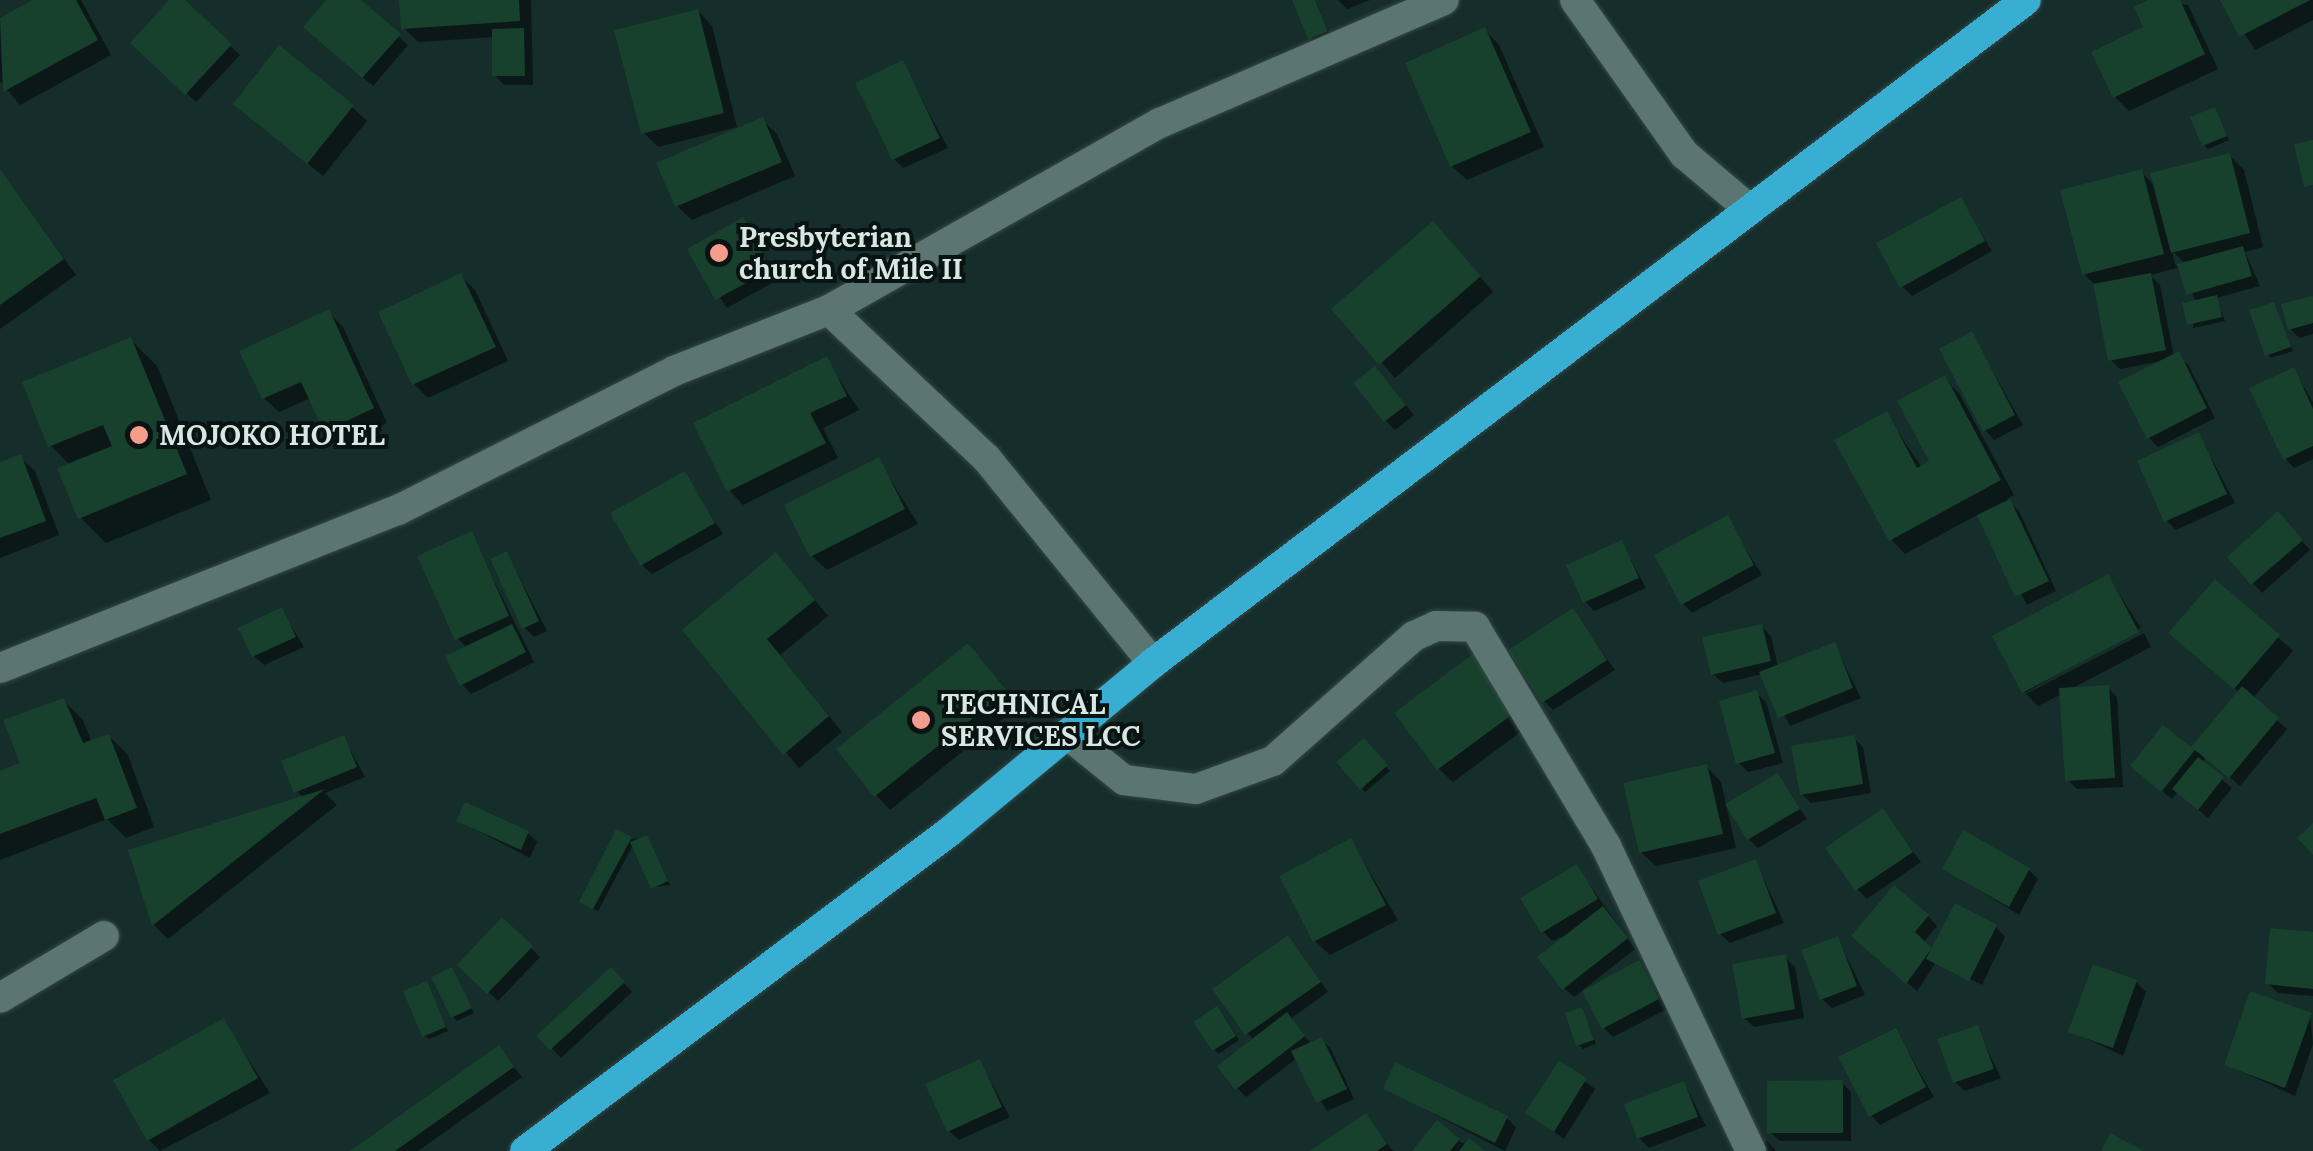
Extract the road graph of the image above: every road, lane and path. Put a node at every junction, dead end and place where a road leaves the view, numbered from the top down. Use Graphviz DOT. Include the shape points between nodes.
graph roads {
  1 [pos="1444,0"];
  2 [pos="1576,0"];
  3 [pos="2026,0"];
  4 [pos="1748,208"];
  5 [pos="829,310"];
  6 [pos="1153,663"];
  7 [pos="0,668"];
  8 [pos="1067,734"];
  9 [pos="104,936"];
  10 [pos="0,998"];
  11 [pos="524,1151"];
  12 [pos="1751,1151"];
  1 -- 5 [label="street" via="1160,123"];
  2 -- 4 [label="street" via="1684,154"];
  3 -- 4 [label="highway"];
  4 -- 6 [label="highway"];
  5 -- 6 [label="street" via="987,458"];
  5 -- 7 [label="street" via="674,371 398,510"];
  6 -- 8 [label="highway"];
  8 -- 11 [label="highway" via="949,832"];
  8 -- 12 [label="street" via="1124,780 1196,789 1273,761 1414,636 1436,626 1475,627 1606,846"];
  9 -- 10 [label="street"];
}
